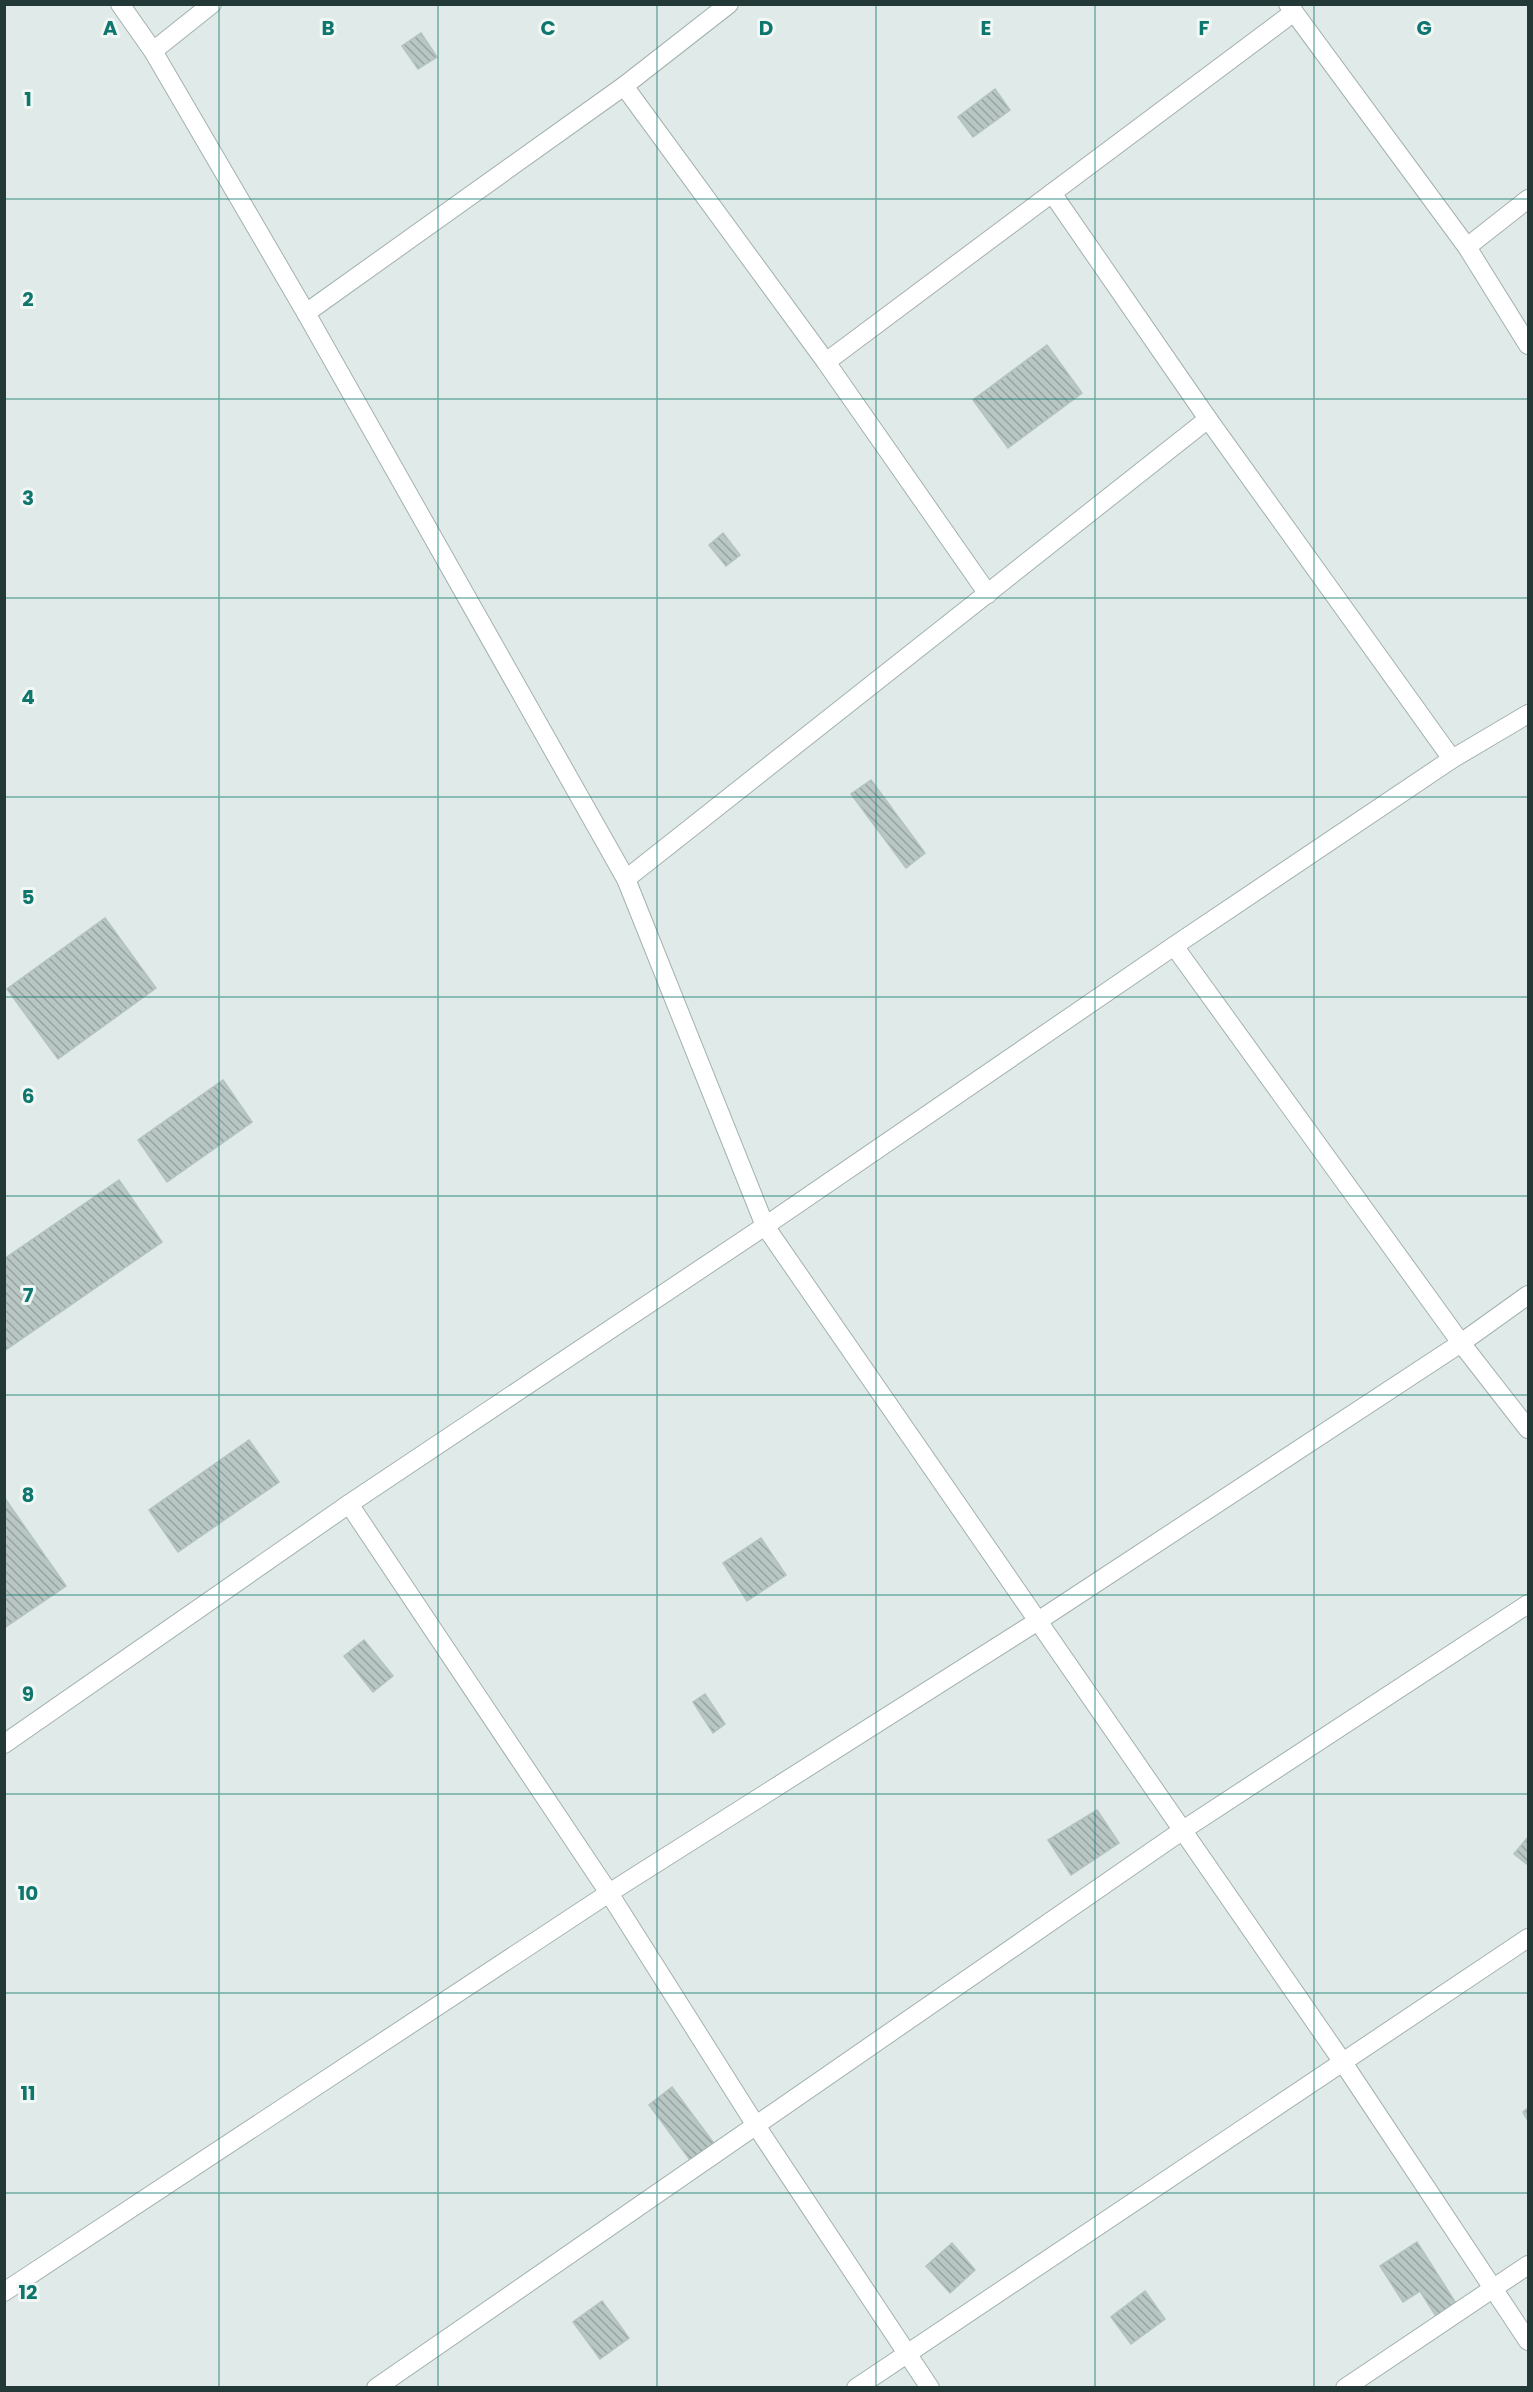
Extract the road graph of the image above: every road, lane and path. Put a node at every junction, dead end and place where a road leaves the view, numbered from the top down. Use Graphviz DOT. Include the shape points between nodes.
graph roads {
  1 [pos="120,4"];
  2 [pos="213,4"];
  3 [pos="729,4"];
  4 [pos="1291,8"];
  5 [pos="153,51"];
  6 [pos="624,86"];
  7 [pos="1052,194"];
  8 [pos="1528,200"];
  9 [pos="1467,247"];
  10 [pos="306,313"];
  11 [pos="1528,345"];
  12 [pos="826,362"];
  13 [pos="1208,419"];
  14 [pos="988,594"];
  15 [pos="1528,714"];
  16 [pos="1452,759"];
  17 [pos="626,879"];
  18 [pos="1174,946"];
  19 [pos="765,1226"];
  20 [pos="1528,1295"];
  21 [pos="1461,1343"];
  22 [pos="1528,1429"];
  23 [pos="349,1504"];
  24 [pos="1528,1604"];
  25 [pos="1038,1621"];
  26 [pos="4,1744"];
  27 [pos="1183,1830"];
  28 [pos="609,1893"];
  29 [pos="1528,1938"];
  30 [pos="1342,2061"];
  31 [pos="755,2124"];
  32 [pos="1528,2265"];
  33 [pos="1494,2289"];
  34 [pos="4,2292"];
  35 [pos="1528,2341"];
  36 [pos="906,2353"];
  37 [pos="376,2388"];
  38 [pos="855,2388"];
  39 [pos="930,2388"];
  40 [pos="1346,2388"];
  1 -- 5 [label="street"];
  2 -- 5 [label="street"];
  3 -- 6 [label="street"];
  4 -- 7 [label="street"];
  4 -- 9 [label="street"];
  5 -- 10 [label="street"];
  6 -- 10 [label="street"];
  6 -- 12 [label="street"];
  7 -- 12 [label="street"];
  7 -- 13 [label="street"];
  8 -- 9 [label="street"];
  9 -- 11 [label="street"];
  10 -- 17 [label="street"];
  12 -- 14 [label="street"];
  13 -- 14 [label="street"];
  13 -- 16 [label="street"];
  14 -- 17 [label="street"];
  15 -- 16 [label="street"];
  16 -- 18 [label="street"];
  17 -- 19 [label="street"];
  18 -- 19 [label="street"];
  18 -- 21 [label="street"];
  19 -- 23 [label="street"];
  19 -- 25 [label="street"];
  20 -- 21 [label="street"];
  21 -- 22 [label="street"];
  21 -- 25 [label="street"];
  23 -- 26 [label="street"];
  23 -- 28 [label="street"];
  24 -- 27 [label="street"];
  25 -- 27 [label="street"];
  25 -- 28 [label="street"];
  27 -- 30 [label="street"];
  27 -- 31 [label="street"];
  28 -- 31 [label="street"];
  28 -- 34 [label="street"];
  29 -- 30 [label="street"];
  30 -- 33 [label="street"];
  30 -- 36 [label="street"];
  31 -- 36 [label="street"];
  31 -- 37 [label="street"];
  32 -- 33 [label="street"];
  33 -- 35 [label="street"];
  33 -- 40 [label="street"];
  36 -- 38 [label="street"];
  36 -- 39 [label="street"];
}
